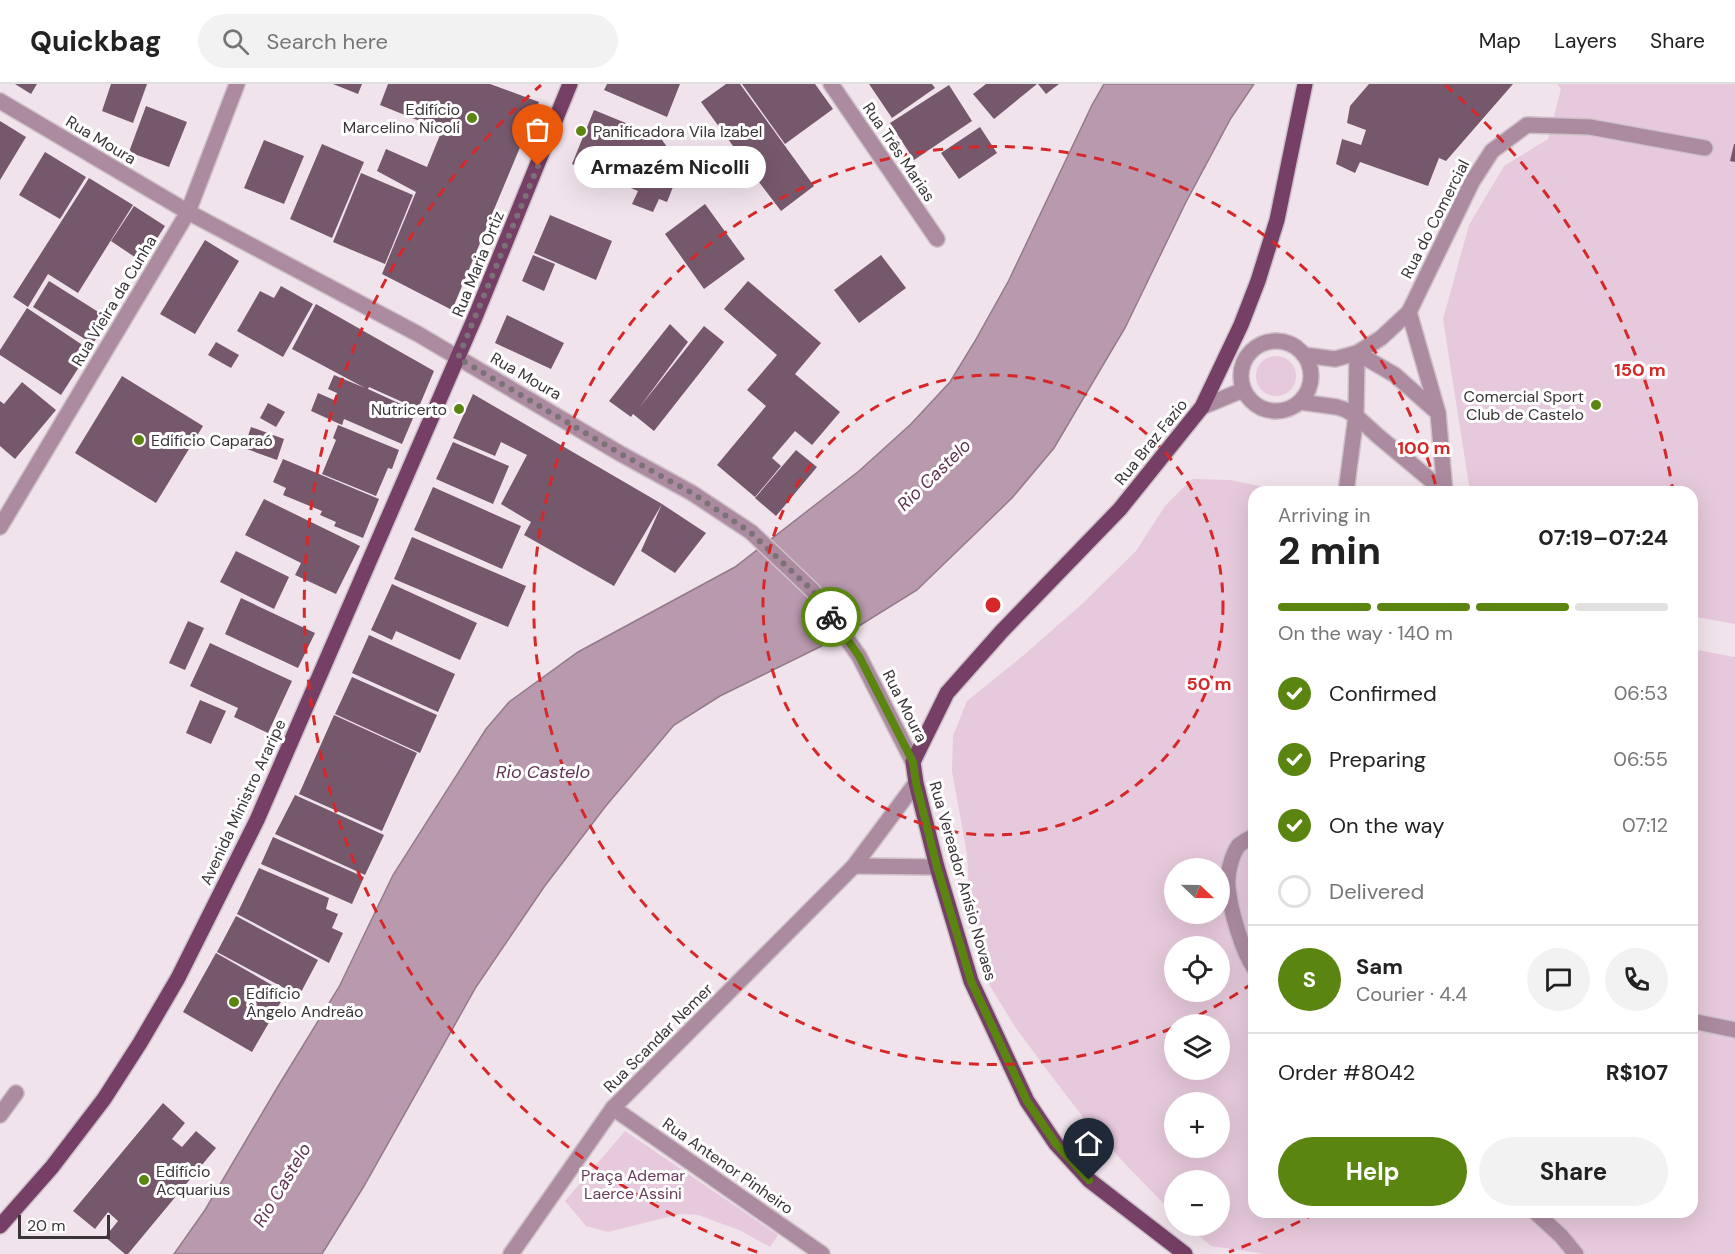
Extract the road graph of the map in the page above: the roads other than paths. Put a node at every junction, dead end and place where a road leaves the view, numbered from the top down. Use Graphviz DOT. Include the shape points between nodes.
graph roads {
  1 [pos="237,84"];
  2 [pos="570,84"];
  3 [pos="831,84"];
  4 [pos="1305,84"];
  5 [pos="0,101"];
  6 [pos="1705,148"];
  7 [pos="188,212"];
  8 [pos="937,239"];
  9 [pos="1409,312"];
  10 [pos="1241,325"];
  11 [pos="1254,348"];
  12 [pos="1357,353"];
  13 [pos="1304,354"];
  14 [pos="458,358"];
  15 [pos="1243,390"];
  16 [pos="1300,402"];
  17 [pos="1202,407"];
  18 [pos="1438,413"];
  19 [pos="1356,416"];
  20 [pos="1347,486"];
  21 [pos="1438,486"];
  22 [pos="1444,486"];
  23 [pos="2,517"];
  24 [pos="913,762"];
  25 [pos="916,783"];
  26 [pos="1248,840"];
  27 [pos="854,866"];
  28 [pos="937,867"];
  29 [pos="1248,957"];
  30 [pos="1698,1021"];
  31 [pos="1735,1030"];
  32 [pos="16,1093"];
  33 [pos="613,1108"];
  34 [pos="0,1115"];
  35 [pos="1542,1218"];
  36 [pos="0,1226"];
  37 [pos="511,1254"];
  38 [pos="822,1254"];
  39 [pos="1185,1254"];
  40 [pos="1576,1254"];
  1 -- 7 [label="street, Rua Vieira da Cunha"];
  2 -- 14 [label="main road, Rua Maria Ortiz"];
  3 -- 8 [label="street, Rua Três Marias"];
  4 -- 10 [label="main road, Rua Braz Fazio" via="1277,220"];
  5 -- 7 [label="street, Rua Moura"];
  6 -- 9 [label="street, Rua do Comercial" via="1590,128 1527,124 1492,151 1472,182"];
  7 -- 14 [label="street, Rua Moura"];
  7 -- 23 [label="street, Rua Vieira da Cunha"];
  9 -- 12 [label="street, Rua do Comercial" via="1381,338"];
  9 -- 18 [label="street"];
  10 -- 11 [label="street"];
  10 -- 17 [label="main road, Rua Braz Fazio"];
  11 -- 13 [label="street, Rua do Comercial" via="1276,341 1288,343"];
  11 -- 15 [label="street" via="1242,369"];
  12 -- 13 [label="street, Rua do Comercial" via="1335,359"];
  12 -- 18 [label="street" via="1395,375"];
  12 -- 19 [label="street"];
  13 -- 16 [label="street" via="1311,369 1311,382"];
  14 -- 24 [label="street, Rua Moura" via="692,493 750,532 813,591 859,656"];
  14 -- 36 [label="main road, Avenida Ministro Araripe" via="257,820 178,978 104,1099"];
  15 -- 16 [label="street" via="1258,407 1269,411 1280,412"];
  15 -- 17 [label="street"];
  16 -- 19 [label="street" via="1336,407"];
  17 -- 24 [label="main road, Rua Braz Fazio" via="1120,509 1002,630 947,693"];
  18 -- 22 [label="street"];
  19 -- 20 [label="street"];
  19 -- 21 [label="street"];
  24 -- 25 [label="main road, Rua Vereador Anísio Novaes"];
  25 -- 27 [label="street, Rua Scandar Nemer"];
  25 -- 28 [label="main road, Rua Vereador Anísio Novaes"];
  26 -- 29 [label="street" via="1239,845 1229,869 1228,887"];
  27 -- 28 [label="street"];
  27 -- 33 [label="street, Rua Scandar Nemer"];
  28 -- 39 [label="main road, Rua Vereador Anísio Novaes" via="971,981 1027,1101 1056,1144 1089,1180"];
  30 -- 31 [label="street"];
  32 -- 34 [label="street"];
  33 -- 37 [label="street, Rua Scandar Nemer"];
  33 -- 38 [label="street, Rua Antenor Pinheiro"];
  35 -- 40 [label="street"];
}
